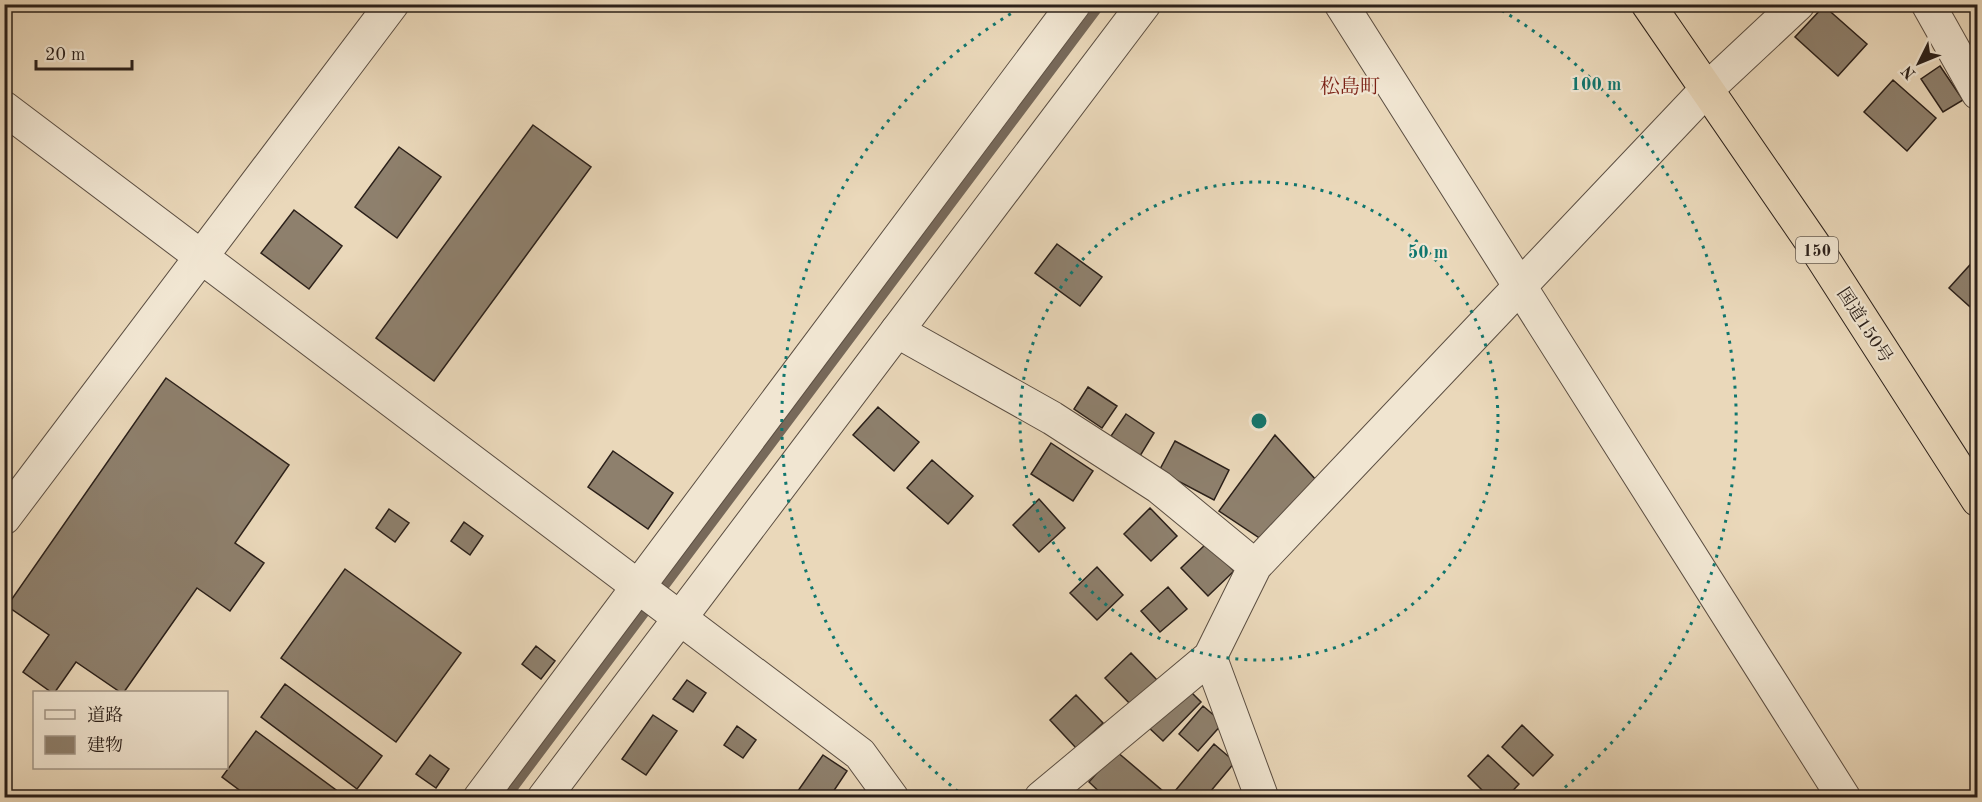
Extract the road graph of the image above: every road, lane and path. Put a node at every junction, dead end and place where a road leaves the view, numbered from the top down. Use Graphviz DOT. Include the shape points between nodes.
graph roads {
  1 [pos="392,4"];
  2 [pos="1074,4"];
  3 [pos="1144,4"];
  4 [pos="1341,4"];
  5 [pos="1648,4"];
  6 [pos="1798,4"];
  7 [pos="1928,4"];
  8 [pos="1706,90"];
  9 [pos="1977,93"];
  10 [pos="4,108"];
  11 [pos="203,257"];
  12 [pos="1520,288"];
  13 [pos="897,331"];
  14 [pos="1977,500"];
  15 [pos="4,518"];
  16 [pos="1255,566"];
  17 [pos="657,602"];
  18 [pos="1210,657"];
  19 [pos="480,798"];
  20 [pos="544,798"];
  21 [pos="892,798"];
  22 [pos="1041,798"];
  23 [pos="1262,798"];
  24 [pos="1844,798"];
  1 -- 11 [label="street"];
  2 -- 17 [label="street"];
  3 -- 13 [label="street"];
  4 -- 12 [label="street"];
  5 -- 8 [label="highway, 国道150号 / 150"];
  6 -- 8 [label="street"];
  7 -- 9 [label="street"];
  8 -- 12 [label="street"];
  8 -- 14 [label="highway, 国道150号 / 150" via="1820,254"];
  10 -- 11 [label="street"];
  11 -- 15 [label="street"];
  11 -- 17 [label="street"];
  12 -- 16 [label="street"];
  12 -- 24 [label="street"];
  13 -- 16 [label="street" via="1052,418 1159,487"];
  13 -- 17 [label="street"];
  16 -- 18 [label="street"];
  17 -- 19 [label="street"];
  17 -- 20 [label="street"];
  17 -- 21 [label="street" via="860,754"];
  18 -- 22 [label="street"];
  18 -- 23 [label="street"];
}
